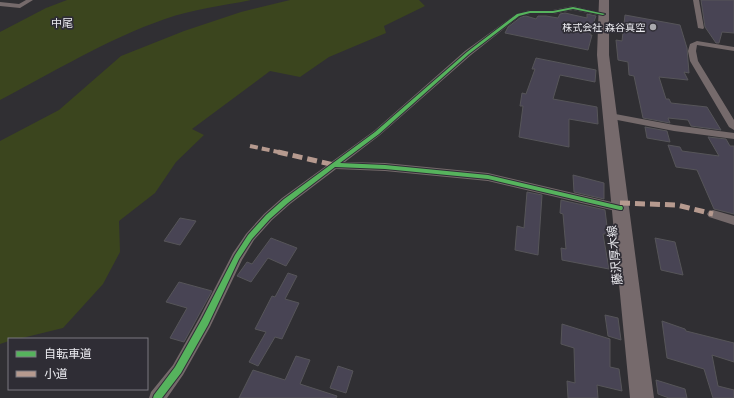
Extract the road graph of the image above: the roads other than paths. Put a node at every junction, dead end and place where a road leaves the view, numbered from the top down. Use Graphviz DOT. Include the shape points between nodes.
graph roads {
  1 [pos="30,0"];
  2 [pos="696,0"];
  3 [pos="0,6"];
  4 [pos="603,7"];
  5 [pos="701,28"];
  6 [pos="734,49"];
  7 [pos="724,110"];
  8 [pos="734,112"];
  9 [pos="610,116"];
  10 [pos="734,127"];
  11 [pos="734,136"];
  12 [pos="334,165"];
  13 [pos="620,208"];
  14 [pos="713,214"];
  15 [pos="734,221"];
  16 [pos="157,398"];
  17 [pos="642,398"];
  1 -- 3 [label="street" via="20,6"];
  2 -- 5 [label="street"];
  4 -- 9 [label="main road, 藤沢厚木線" via="603,55"];
  4 -- 12 [label="street" via="518,15 468,53 376,133"];
  6 -- 7 [label="street" via="697,43 694,44 692,51 694,61"];
  7 -- 8 [label="street"];
  7 -- 10 [label="street"];
  9 -- 11 [label="street"];
  9 -- 13 [label="main road, 藤沢厚木線"];
  12 -- 13 [label="street" via="488,177"];
  12 -- 16 [label="street" via="286,201 250,237 178,370"];
  13 -- 17 [label="main road, 藤沢厚木線"];
  14 -- 15 [label="street"];
}
